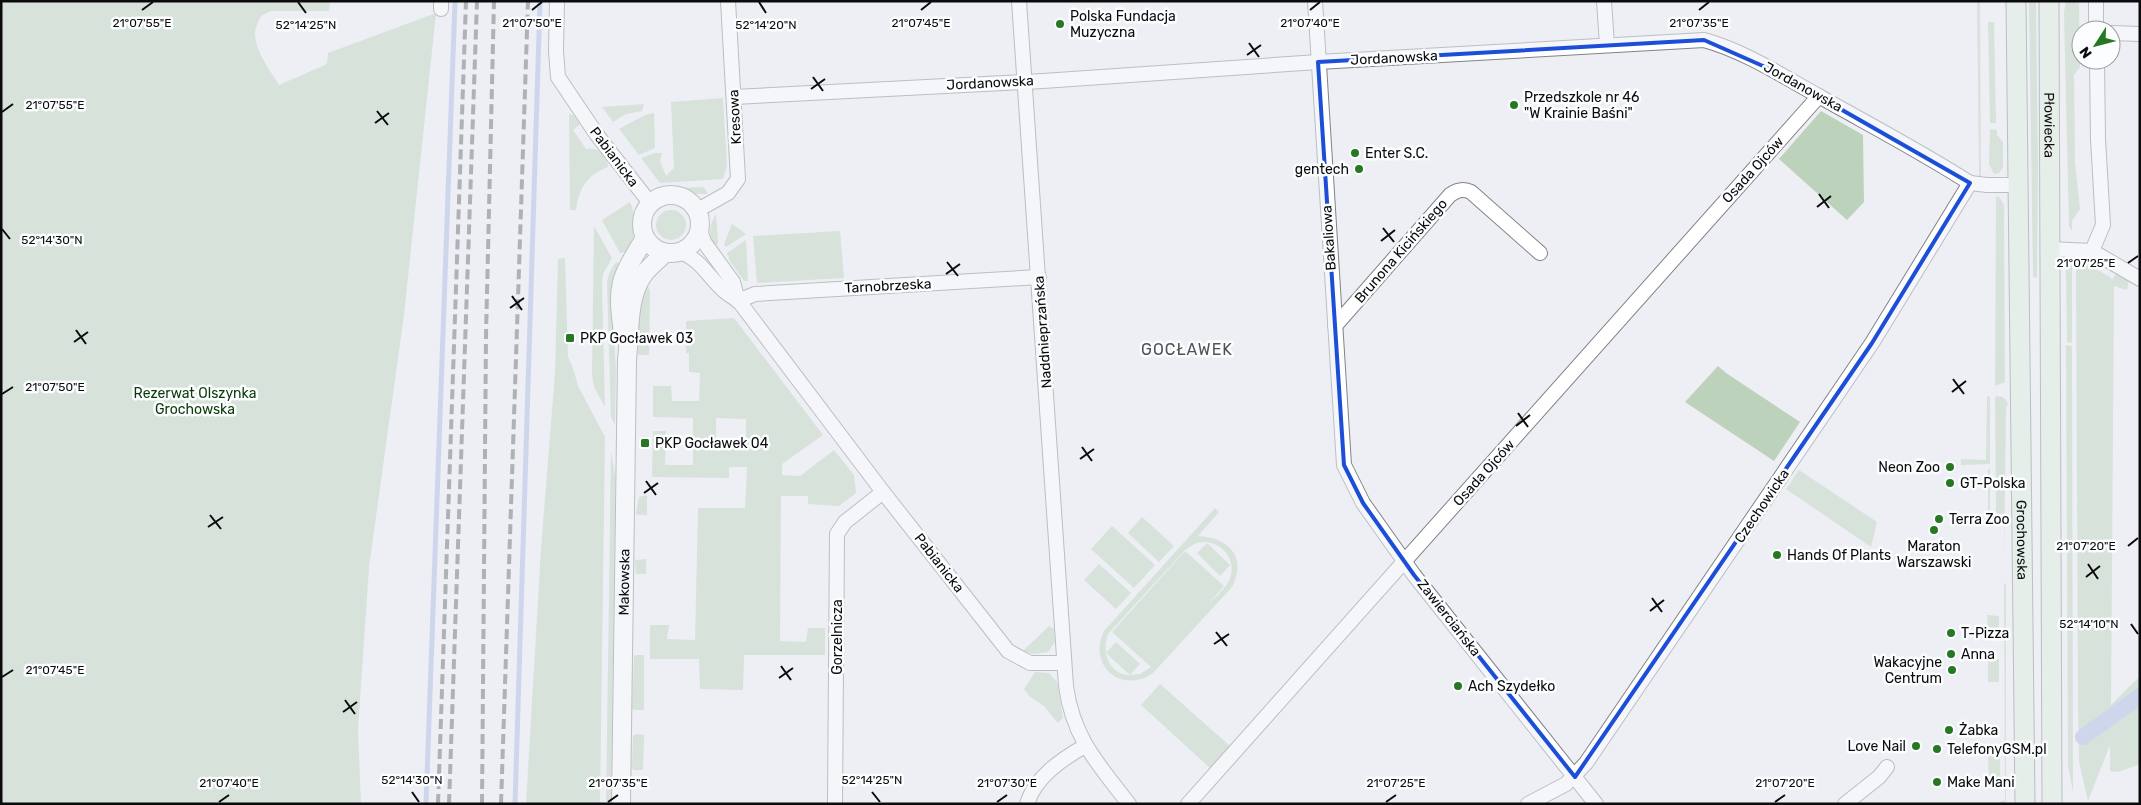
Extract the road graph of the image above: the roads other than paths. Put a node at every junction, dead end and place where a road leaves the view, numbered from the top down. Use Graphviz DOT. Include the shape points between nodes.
graph roads {
  1 [pos="557,1"];
  2 [pos="728,1"];
  3 [pos="1019,1"];
  4 [pos="1315,1"];
  5 [pos="1604,1"];
  6 [pos="2016,1"];
  7 [pos="2048,1"];
  8 [pos="2096,1"];
  9 [pos="2096,20"];
  10 [pos="2121,33"];
  11 [pos="2140,34"];
  12 [pos="1607,45"];
  13 [pos="1318,62"];
  14 [pos="2097,70"];
  15 [pos="1024,80"];
  16 [pos="1819,96"];
  17 [pos="734,97"];
  18 [pos="1970,183"];
  19 [pos="2018,185"];
  20 [pos="650,203"];
  21 [pos="698,219"];
  22 [pos="645,238"];
  23 [pos="2049,249"];
  24 [pos="2092,250"];
  25 [pos="673,252"];
  26 [pos="1540,253"];
  27 [pos="1039,277"];
  28 [pos="2140,279"];
  29 [pos="738,301"];
  30 [pos="1335,326"];
  31 [pos="627,360"];
  32 [pos="1347,474"];
  33 [pos="883,492"];
  34 [pos="1405,561"];
  35 [pos="1063,663"];
  36 [pos="1084,746"];
  37 [pos="1888,767"];
  38 [pos="1575,777"];
  39 [pos="621,804"];
  40 [pos="836,804"];
  41 [pos="1027,804"];
  42 [pos="1129,804"];
  43 [pos="1188,804"];
  44 [pos="1528,804"];
  45 [pos="1596,804"];
  46 [pos="1845,804"];
  47 [pos="2025,804"];
  48 [pos="2052,804"];
  1 -- 20 [label="street, Pabianicka" via="558,77"];
  2 -- 17 [label="street, Kresowa"];
  3 -- 15 [label="street, Naddnieprzańska"];
  4 -- 13 [label="street, Bakaliowa"];
  5 -- 12 [label="street"];
  6 -- 19 [label="main road"];
  7 -- 23 [label="main road, Płowiecka"];
  8 -- 9 [label="street"];
  10 -- 11 [label="street"];
  12 -- 13 [label="street, Jordanowska"];
  12 -- 16 [label="street, Jordanowska" via="1704,40 1748,58"];
  13 -- 15 [label="street, Jordanowska"];
  13 -- 30 [label="street, Bakaliowa"];
  14 -- 24 [label="street" via="2103,225"];
  15 -- 17 [label="street, Jordanowska"];
  15 -- 27 [label="street, Naddnieprzańska"];
  16 -- 18 [label="street, Jordanowska"];
  16 -- 34 [label="street, Osada Ojców"];
  17 -- 21 [label="street, Kresowa" via="738,179 728,193"];
  18 -- 19 [label="street, Jordanowska"];
  18 -- 38 [label="street, Czechowicka" via="1872,343"];
  19 -- 47 [label="main road, Grochowska"];
  20 -- 21 [label="street" via="660,197 674,195 687,200"];
  20 -- 22 [label="street" via="642,221"];
  21 -- 25 [label="street" via="693,243"];
  21 -- 29 [label="street, Pabianicka" via="704,242 733,282"];
  22 -- 25 [label="street" via="654,247"];
  22 -- 31 [label="street, Makowska" via="622,277 618,300"];
  23 -- 24 [label="street"];
  23 -- 48 [label="main road"];
  24 -- 28 [label="street"];
  25 -- 29 [label="street, Pabianicka" via="690,256"];
  25 -- 31 [label="street, Makowska" via="643,275 637,286"];
  26 -- 30 [label="street, Brunona Kicińskiego" via="1471,192 1456,191"];
  27 -- 29 [label="street, Tarnobrzeska" via="755,294"];
  27 -- 35 [label="street, Naddnieprzańska"];
  29 -- 33 [label="street, Pabianicka"];
  30 -- 32 [label="street, Bakaliowa" via="1342,451"];
  31 -- 39 [label="street, Makowska"];
  32 -- 34 [label="street, Zawierciańska" via="1363,503"];
  33 -- 35 [label="street, Pabianicka" via="1008,651 1030,663"];
  33 -- 40 [label="street, Gorzelnicza" via="845,522 837,534"];
  34 -- 38 [label="street, Zawierciańska"];
  34 -- 43 [label="street, Osada Ojców"];
  35 -- 36 [label="street" via="1070,708"];
  36 -- 41 [label="street" via="1043,777"];
  36 -- 42 [label="street"];
  37 -- 46 [label="street"];
  38 -- 44 [label="street, Czechowicka" via="1559,790"];
  38 -- 45 [label="street, Zawierciańska"];
}
